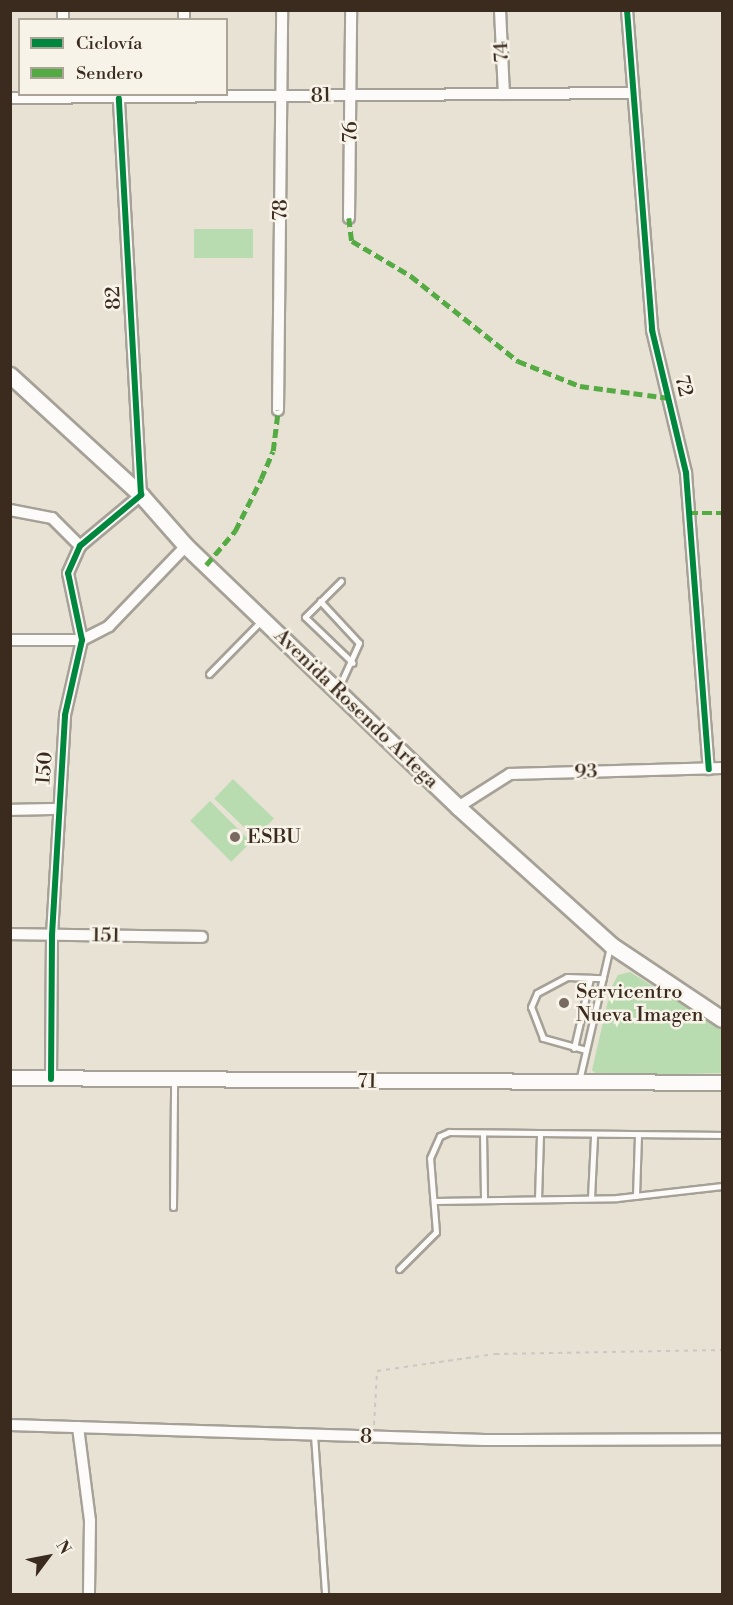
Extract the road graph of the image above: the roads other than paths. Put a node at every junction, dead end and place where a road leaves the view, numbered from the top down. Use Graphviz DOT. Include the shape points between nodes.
graph roads {
  1 [pos="282,10"];
  2 [pos="351,10"];
  3 [pos="500,10"];
  4 [pos="627,10"];
  5 [pos="632,93"];
  6 [pos="504,94"];
  7 [pos="63,96"];
  8 [pos="186,96"];
  9 [pos="351,96"];
  10 [pos="282,97"];
  11 [pos="10,98"];
  12 [pos="119,99"];
  13 [pos="349,218"];
  14 [pos="10,375"];
  15 [pos="278,410"];
  16 [pos="141,495"];
  17 [pos="10,510"];
  18 [pos="80,546"];
  19 [pos="186,546"];
  20 [pos="341,581"];
  21 [pos="320,602"];
  22 [pos="263,619"];
  23 [pos="10,640"];
  24 [pos="82,640"];
  25 [pos="353,663"];
  26 [pos="209,674"];
  27 [pos="337,691"];
  28 [pos="723,768"];
  29 [pos="710,769"];
  30 [pos="458,807"];
  31 [pos="59,809"];
  32 [pos="10,810"];
  33 [pos="10,934"];
  34 [pos="52,935"];
  35 [pos="202,937"];
  36 [pos="611,945"];
  37 [pos="590,978"];
  38 [pos="603,978"];
  39 [pos="723,1019"];
  40 [pos="574,1048"];
  41 [pos="586,1050"];
  42 [pos="51,1079"];
  43 [pos="11,1080"];
  44 [pos="174,1080"];
  45 [pos="723,1083"];
  46 [pos="578,1085"];
  47 [pos="483,1133"];
  48 [pos="540,1134"];
  49 [pos="723,1135"];
  50 [pos="594,1136"];
  51 [pos="638,1136"];
  52 [pos="723,1186"];
  53 [pos="636,1196"];
  54 [pos="591,1198"];
  55 [pos="538,1199"];
  56 [pos="484,1200"];
  57 [pos="435,1201"];
  58 [pos="172,1207"];
  59 [pos="399,1269"];
  60 [pos="10,1425"];
  61 [pos="78,1427"];
  62 [pos="314,1435"];
  63 [pos="723,1439"];
  64 [pos="89,1594"];
  65 [pos="326,1594"];
  1 -- 10 [label="street, 78"];
  2 -- 9 [label="street, 76"];
  3 -- 6 [label="street, 74"];
  4 -- 5 [label="street, 72"];
  5 -- 6 [label="street, 81"];
  5 -- 29 [label="street, 72" via="652,330 686,473"];
  6 -- 9 [label="street, 81"];
  7 -- 11 [label="street, 81"];
  7 -- 12 [label="street, 81"];
  8 -- 10 [label="street, 81"];
  8 -- 12 [label="street, 81"];
  9 -- 10 [label="street, 81"];
  9 -- 13 [label="street, 76"];
  10 -- 15 [label="street, 78"];
  12 -- 16 [label="street, 82"];
  14 -- 16 [label="main road, Avenida Rosendo Artega"];
  16 -- 18 [label="street, 150"];
  16 -- 19 [label="main road, Avenida Rosendo Artega"];
  17 -- 18 [label="street" via="52,518"];
  18 -- 24 [label="street, 150" via="68,573"];
  19 -- 22 [label="main road, Avenida Rosendo Artega"];
  19 -- 24 [label="street" via="109,626"];
  20 -- 21 [label="lane"];
  21 -- 25 [label="lane" via="358,638"];
  21 -- 25 [label="lane" via="307,621"];
  22 -- 26 [label="lane"];
  22 -- 27 [label="main road, Avenida Rosendo Artega"];
  23 -- 24 [label="street"];
  24 -- 31 [label="street, 150" via="65,716"];
  25 -- 27 [label="lane"];
  27 -- 30 [label="main road, Avenida Rosendo Artega"];
  28 -- 29 [label="street, 93"];
  29 -- 30 [label="street, 93" via="510,774"];
  30 -- 36 [label="main road, Avenida Rosendo Artega"];
  31 -- 32 [label="street"];
  31 -- 34 [label="street, 150"];
  33 -- 34 [label="street, 151"];
  34 -- 35 [label="street, 151"];
  34 -- 42 [label="street, 150"];
  36 -- 38 [label="lane"];
  36 -- 39 [label="main road, Avenida Rosendo Artega"];
  37 -- 38 [label="lane"];
  37 -- 40 [label="lane"];
  37 -- 40 [label="lane" via="567,976 549,984 531,1007 543,1038"];
  38 -- 41 [label="lane"];
  40 -- 41 [label="lane"];
  41 -- 46 [label="lane"];
  42 -- 43 [label="street, 71"];
  42 -- 44 [label="street, 71"];
  44 -- 46 [label="street, 71"];
  44 -- 58 [label="lane"];
  45 -- 46 [label="street, 71"];
  47 -- 48 [label="lane"];
  47 -- 56 [label="lane"];
  47 -- 57 [label="lane" via="440,1136 430,1158"];
  48 -- 50 [label="lane"];
  48 -- 55 [label="lane"];
  49 -- 51 [label="lane"];
  50 -- 51 [label="lane"];
  50 -- 54 [label="lane"];
  51 -- 53 [label="lane"];
  52 -- 53 [label="lane"];
  53 -- 54 [label="lane"];
  54 -- 55 [label="lane"];
  55 -- 56 [label="lane"];
  56 -- 57 [label="lane"];
  57 -- 59 [label="lane" via="436,1232"];
  60 -- 61 [label="street, 8"];
  61 -- 62 [label="street, 8"];
  61 -- 64 [label="street" via="90,1521"];
  62 -- 63 [label="street, 8"];
  62 -- 65 [label="lane"];
}
